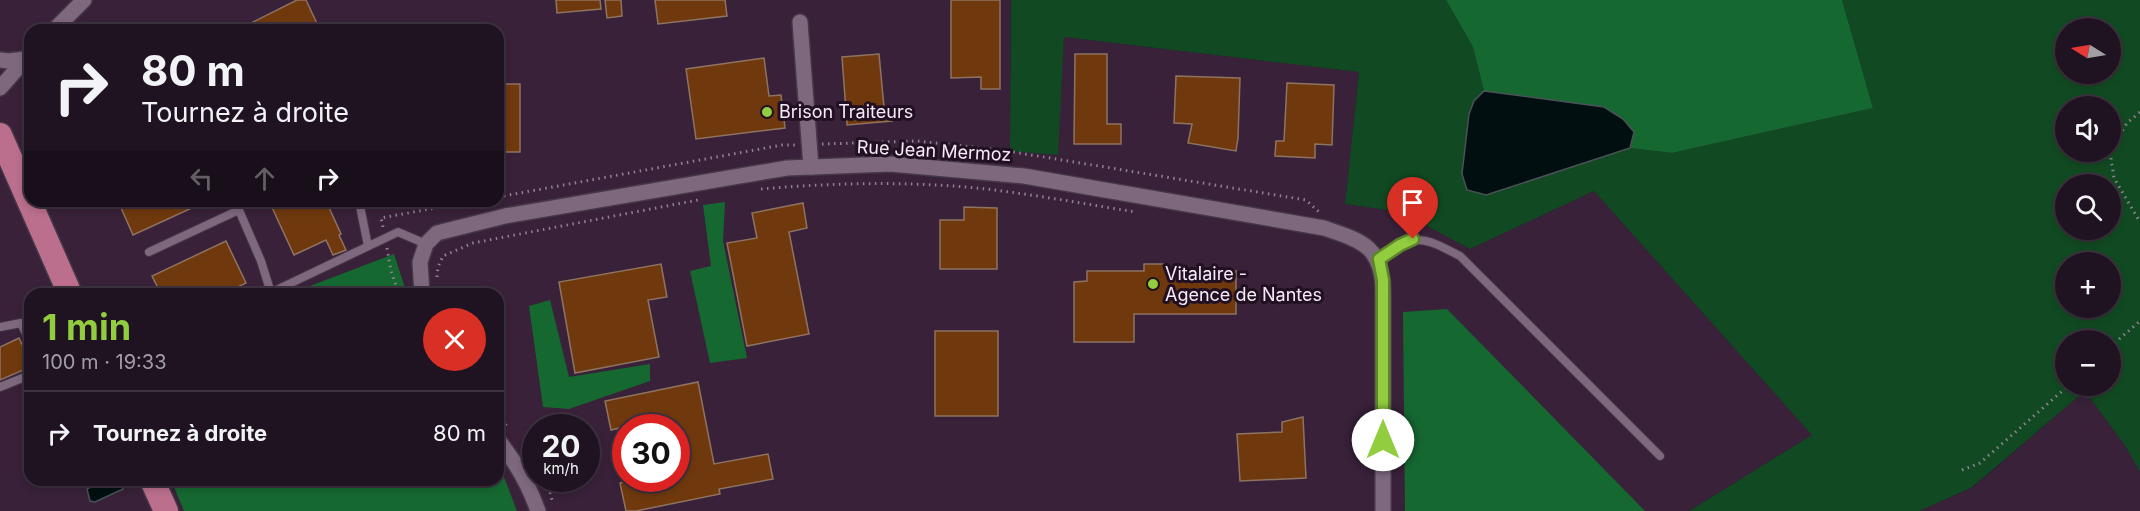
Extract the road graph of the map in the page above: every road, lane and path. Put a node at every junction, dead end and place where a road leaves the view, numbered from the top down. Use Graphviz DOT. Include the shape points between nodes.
graph roads {
  1 [pos="84,0"];
  2 [pos="801,22"];
  3 [pos="60,24"];
  4 [pos="24,57"];
  5 [pos="0,60"];
  6 [pos="24,61"];
  7 [pos="0,88"];
  8 [pos="2140,112"];
  9 [pos="2121,133"];
  10 [pos="0,135"];
  11 [pos="2112,162"];
  12 [pos="811,167"];
  13 [pos="759,189"];
  14 [pos="24,190"];
  15 [pos="525,192"];
  16 [pos="504,195"];
  17 [pos="702,199"];
  18 [pos="32,207"];
  19 [pos="238,207"];
  20 [pos="359,207"];
  21 [pos="239,210"];
  22 [pos="1137,213"];
  23 [pos="2140,222"];
  24 [pos="426,244"];
  25 [pos="368,246"];
  26 [pos="149,252"];
  27 [pos="1379,259"];
  28 [pos="436,285"];
  29 [pos="67,288"];
  30 [pos="268,288"];
  31 [pos="280,288"];
  32 [pos="422,288"];
  33 [pos="2140,321"];
  34 [pos="0,327"];
  35 [pos="24,329"];
  36 [pos="2121,337"];
  37 [pos="24,377"];
  38 [pos="0,387"];
  39 [pos="2056,396"];
  40 [pos="504,447"];
  41 [pos="1660,456"];
  42 [pos="1962,470"];
  43 [pos="155,486"];
  44 [pos="166,511"];
  45 [pos="538,511"];
  46 [pos="1383,511"];
  1 -- 3 [label="street"];
  2 -- 12 [label="street"];
  4 -- 5 [label="street"];
  6 -- 7 [label="street"];
  8 -- 9 [label="path"];
  10 -- 14 [label="main road"];
  11 -- 23 [label="path" via="2114,178"];
  12 -- 24 [label="street, Rue Jean Mermoz" via="680,185 506,216 437,233"];
  12 -- 27 [label="street, Rue Jean Mermoz" via="890,164 1024,176 1324,228 1367,247"];
  13 -- 22 [label="path" via="813,184 936,185"];
  15 -- 16 [label="path"];
  17 -- 28 [label="path" via="473,243 443,256"];
  18 -- 29 [label="main road"];
  19 -- 21 [label="lane"];
  20 -- 25 [label="lane"];
  21 -- 26 [label="lane"];
  21 -- 30 [label="lane" via="261,261"];
  24 -- 25 [label="lane" via="398,232"];
  24 -- 32 [label="street" via="420,261"];
  25 -- 31 [label="lane"];
  27 -- 41 [label="lane" via="1413,239 1436,243 1460,256"];
  27 -- 46 [label="street" via="1383,280"];
  33 -- 36 [label="path"];
  34 -- 35 [label="lane" via="21,322"];
  37 -- 38 [label="lane"];
  39 -- 42 [label="path" via="1980,463"];
  40 -- 45 [label="street" via="531,491"];
  43 -- 44 [label="main road"];
}
